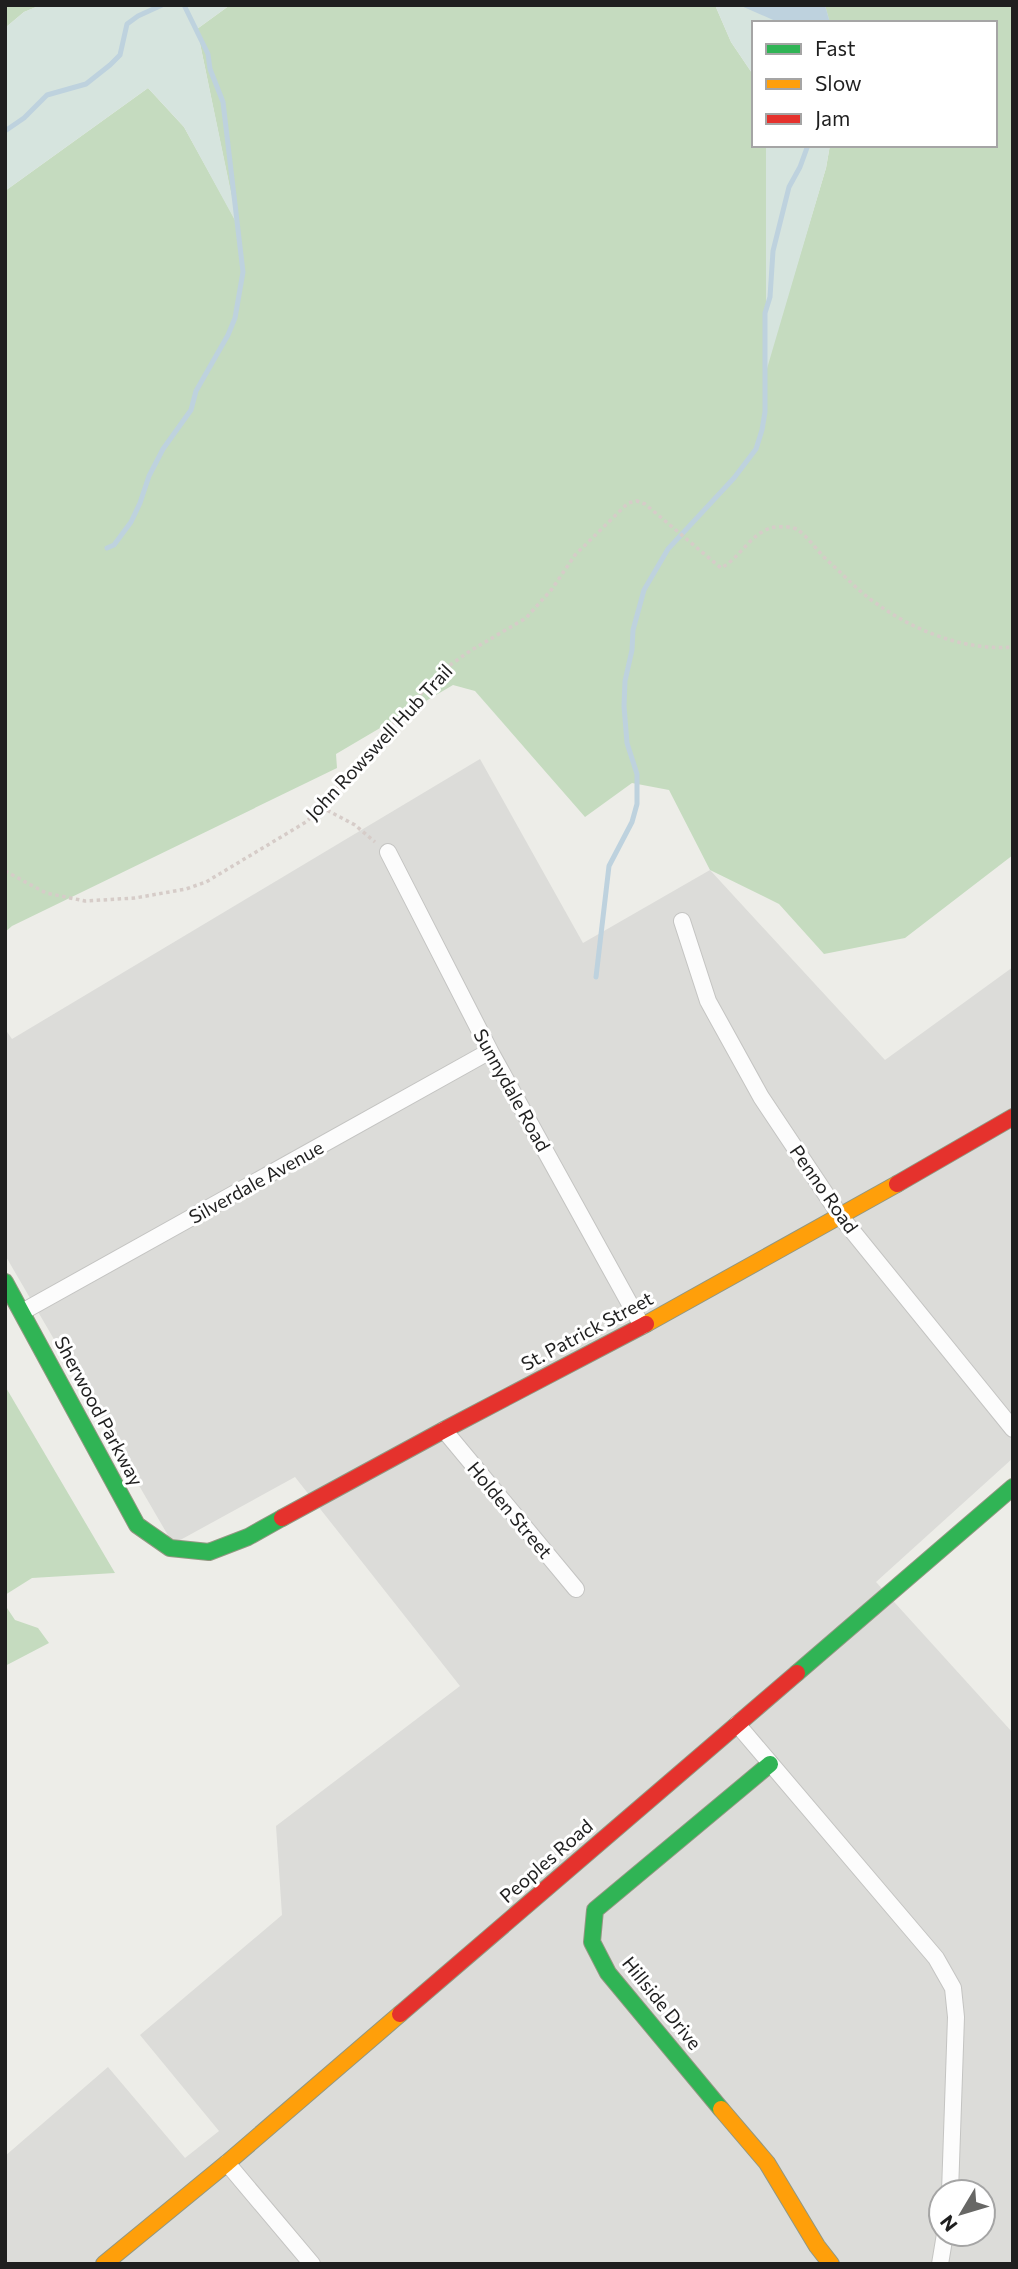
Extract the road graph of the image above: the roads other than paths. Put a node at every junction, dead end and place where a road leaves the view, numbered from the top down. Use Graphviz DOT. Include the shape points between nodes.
graph roads {
  1 [pos="388,852"];
  2 [pos="682,921"];
  3 [pos="490,1051"];
  4 [pos="1013,1116"];
  5 [pos="841,1216"];
  6 [pos="5,1283"];
  7 [pos="22,1312"];
  8 [pos="642,1326"];
  9 [pos="1013,1429"];
  10 [pos="444,1430"];
  11 [pos="1013,1487"];
  12 [pos="170,1548"];
  13 [pos="576,1589"];
  14 [pos="737,1724"];
  15 [pos="770,1764"];
  16 [pos="227,2163"];
  17 [pos="950,2178"];
  18 [pos="104,2264"];
  19 [pos="312,2264"];
  20 [pos="831,2264"];
  1 -- 3 [label="street, Sunnydale Road"];
  2 -- 5 [label="street, Penno Road" via="708,1001 761,1097"];
  3 -- 7 [label="street, Silverdale Avenue"];
  3 -- 8 [label="street, Sunnydale Road"];
  4 -- 5 [label="street, St. Patrick Street"];
  5 -- 8 [label="street, St. Patrick Street"];
  5 -- 9 [label="street, Penno Road"];
  6 -- 7 [label="street, Sherwood Parkway"];
  7 -- 12 [label="street, Sherwood Parkway" via="137,1525"];
  8 -- 10 [label="street, St. Patrick Street"];
  10 -- 12 [label="street, St. Patrick Street" via="248,1537 209,1552"];
  10 -- 13 [label="street, Holden Street"];
  11 -- 14 [label="street, Peoples Road"];
  14 -- 15 [label="street"];
  14 -- 16 [label="street, Peoples Road"];
  15 -- 17 [label="street" via="936,1958 953,1988"];
  15 -- 20 [label="street, Hillside Drive" via="595,1910 592,1942 608,1973 767,2163"];
  16 -- 18 [label="street, Peoples Road"];
  16 -- 19 [label="street"];
}
